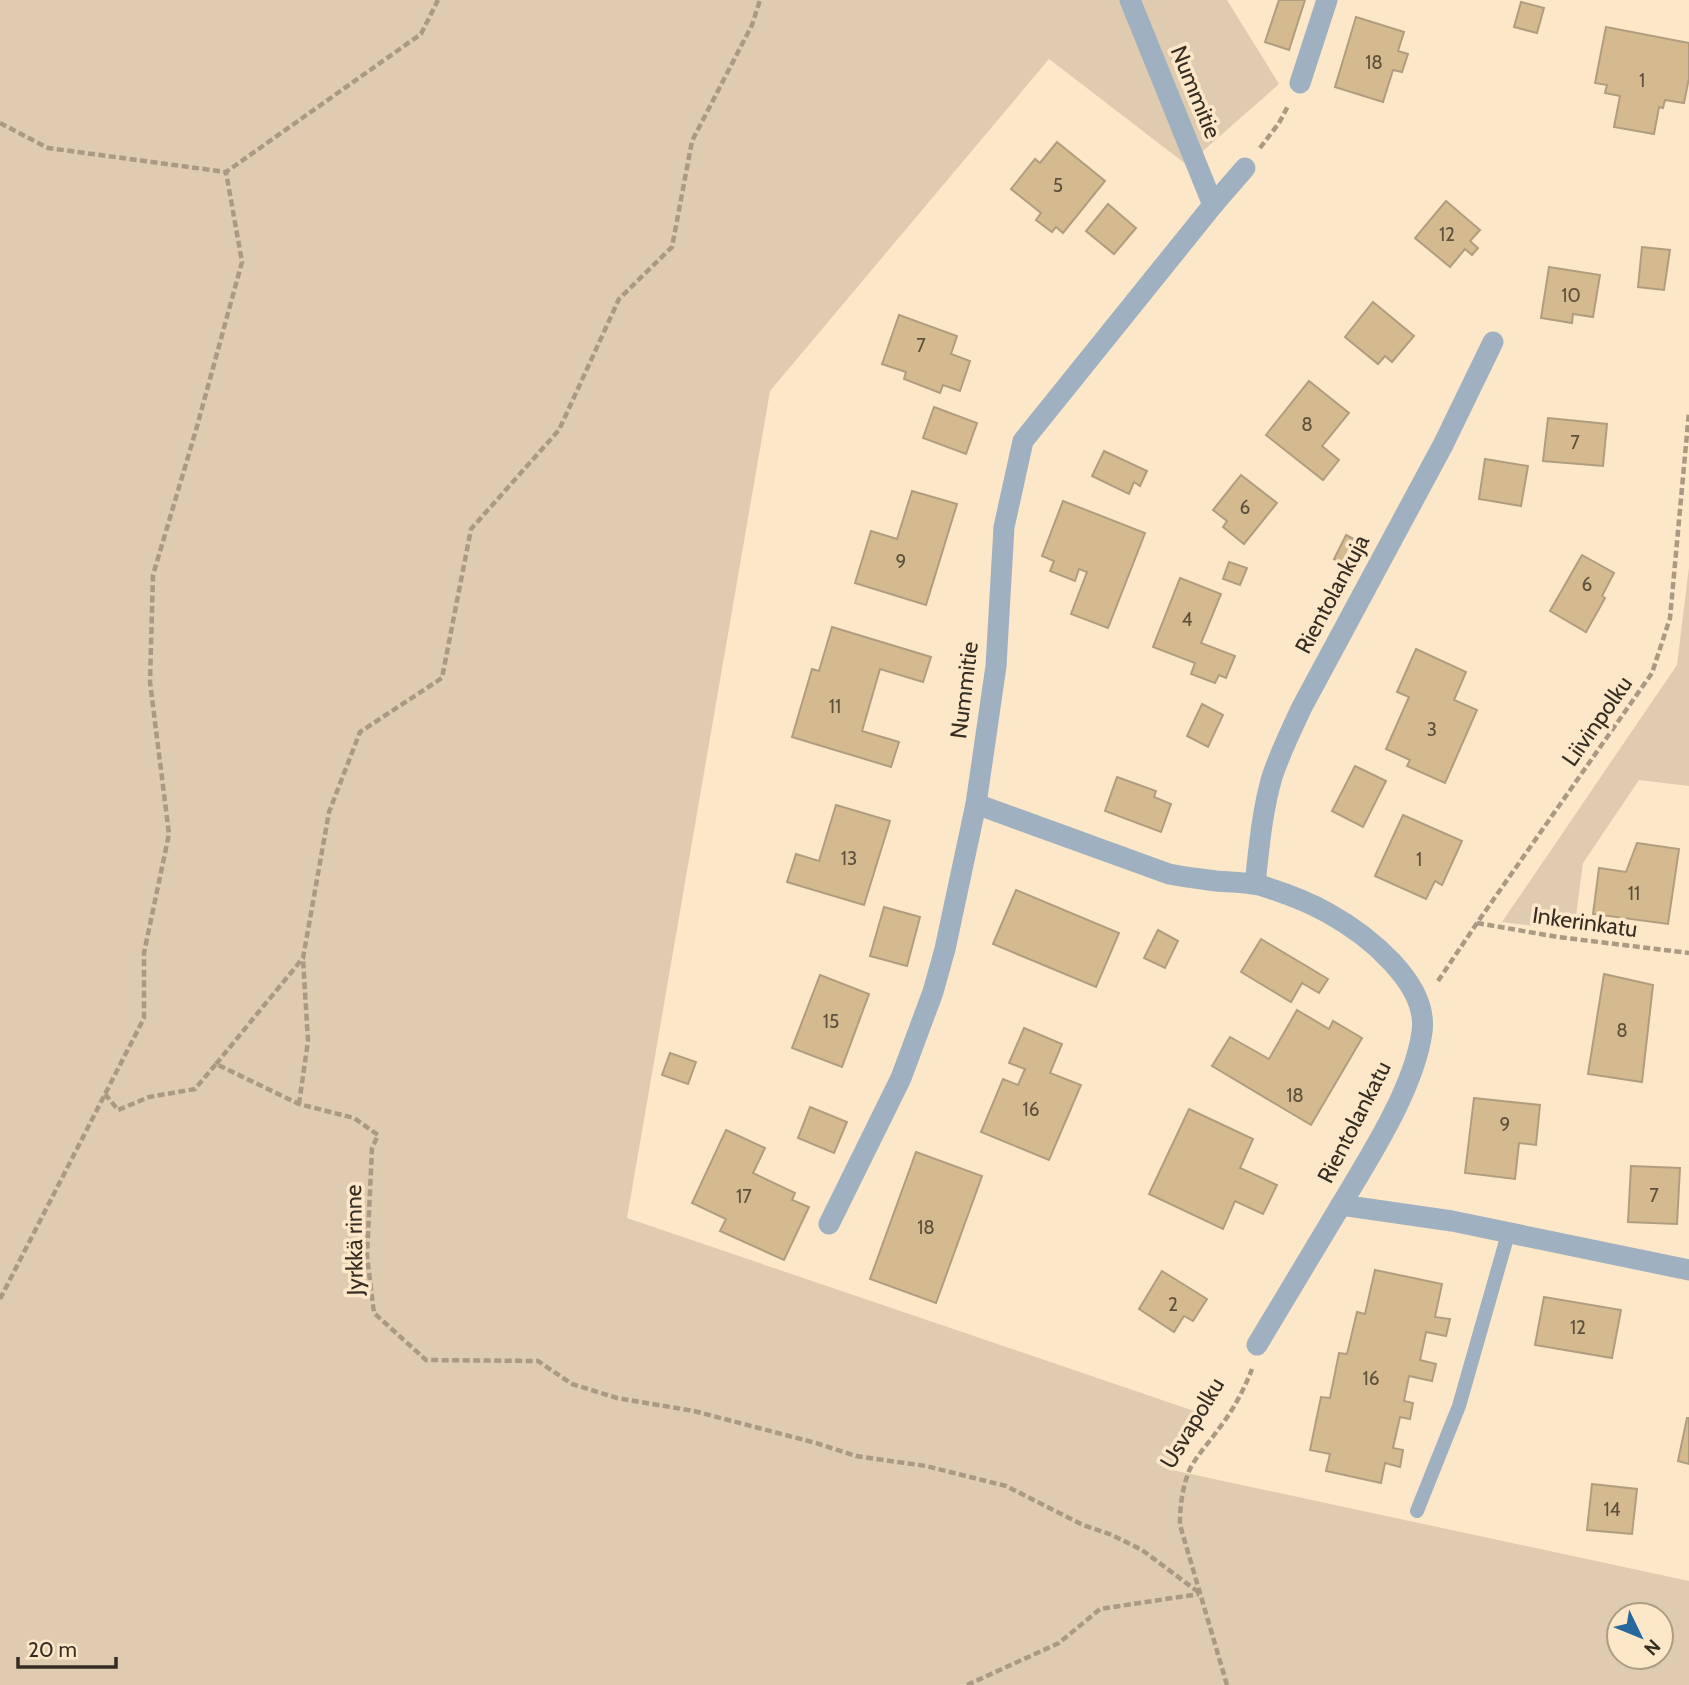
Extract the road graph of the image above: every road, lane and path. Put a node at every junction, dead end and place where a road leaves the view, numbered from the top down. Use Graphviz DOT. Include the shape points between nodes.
graph roads {
  1 [pos="438,0"];
  2 [pos="760,0"];
  3 [pos="1130,0"];
  4 [pos="1327,0"];
  5 [pos="1300,83"];
  6 [pos="0,123"];
  7 [pos="1245,168"];
  8 [pos="226,172"];
  9 [pos="1213,205"];
  10 [pos="1493,342"];
  11 [pos="1689,412"];
  12 [pos="976,804"];
  13 [pos="1255,884"];
  14 [pos="1477,923"];
  15 [pos="1689,953"];
  16 [pos="303,958"];
  17 [pos="1422,1007"];
  18 [pos="216,1064"];
  19 [pos="105,1094"];
  20 [pos="299,1104"];
  21 [pos="1341,1205"];
  22 [pos="829,1224"];
  23 [pos="1508,1234"];
  24 [pos="1689,1269"];
  25 [pos="0,1299"];
  26 [pos="1257,1345"];
  27 [pos="1417,1511"];
  28 [pos="1201,1594"];
  29 [pos="967,1685"];
  30 [pos="1227,1685"];
  1 -- 8 [label="path" via="421,34"];
  2 -- 16 [label="path" via="752,25 692,141 672,247 619,299 559,430 471,529 442,678 360,732 329,811"];
  3 -- 9 [label="street, Nummitie"];
  4 -- 5 [label="street"];
  5 -- 7 [label="path" via="1279,123"];
  6 -- 8 [label="path" via="48,148"];
  7 -- 9 [label="street, Nummitie"];
  8 -- 19 [label="path" via="242,262 153,575 150,682 169,834 144,953 144,1018"];
  9 -- 12 [label="street, Nummitie" via="1023,441 1004,527 996,666"];
  10 -- 13 [label="street, Rientolankuja" via="1285,744 1264,809"];
  11 -- 14 [label="path, Liivinpolku" via="1670,618 1652,673"];
  12 -- 13 [label="street" via="1169,874"];
  12 -- 22 [label="street, Nummitie" via="945,949 918,1035"];
  13 -- 17 [label="street" via="1305,902 1351,928 1392,963"];
  14 -- 15 [label="path, Inkerinkatu"];
  14 -- 17 [label="path, Liivinpolku"];
  16 -- 18 [label="path"];
  16 -- 20 [label="path" via="309,1041"];
  17 -- 21 [label="street, Rientolankatu" via="1423,1030 1409,1078"];
  18 -- 19 [label="path" via="195,1089 149,1097 118,1110"];
  18 -- 20 [label="path"];
  19 -- 25 [label="path"];
  20 -- 28 [label="path, Jyrkkä rinne" via="354,1118 378,1135 372,1148 367,1255 374,1312 426,1360 538,1361 572,1384 617,1398 694,1411 856,1456 926,1466 1006,1486 1142,1550"];
  21 -- 23 [label="street, Rientolankatu"];
  21 -- 26 [label="street"];
  23 -- 24 [label="street, Rientolankatu"];
  23 -- 27 [label="lane" via="1459,1406"];
  26 -- 28 [label="path, Usvapolku" via="1244,1391 1191,1468 1184,1487 1180,1525"];
  28 -- 29 [label="path" via="1100,1609 1059,1643"];
  28 -- 30 [label="path, Usvapolku"];
}
